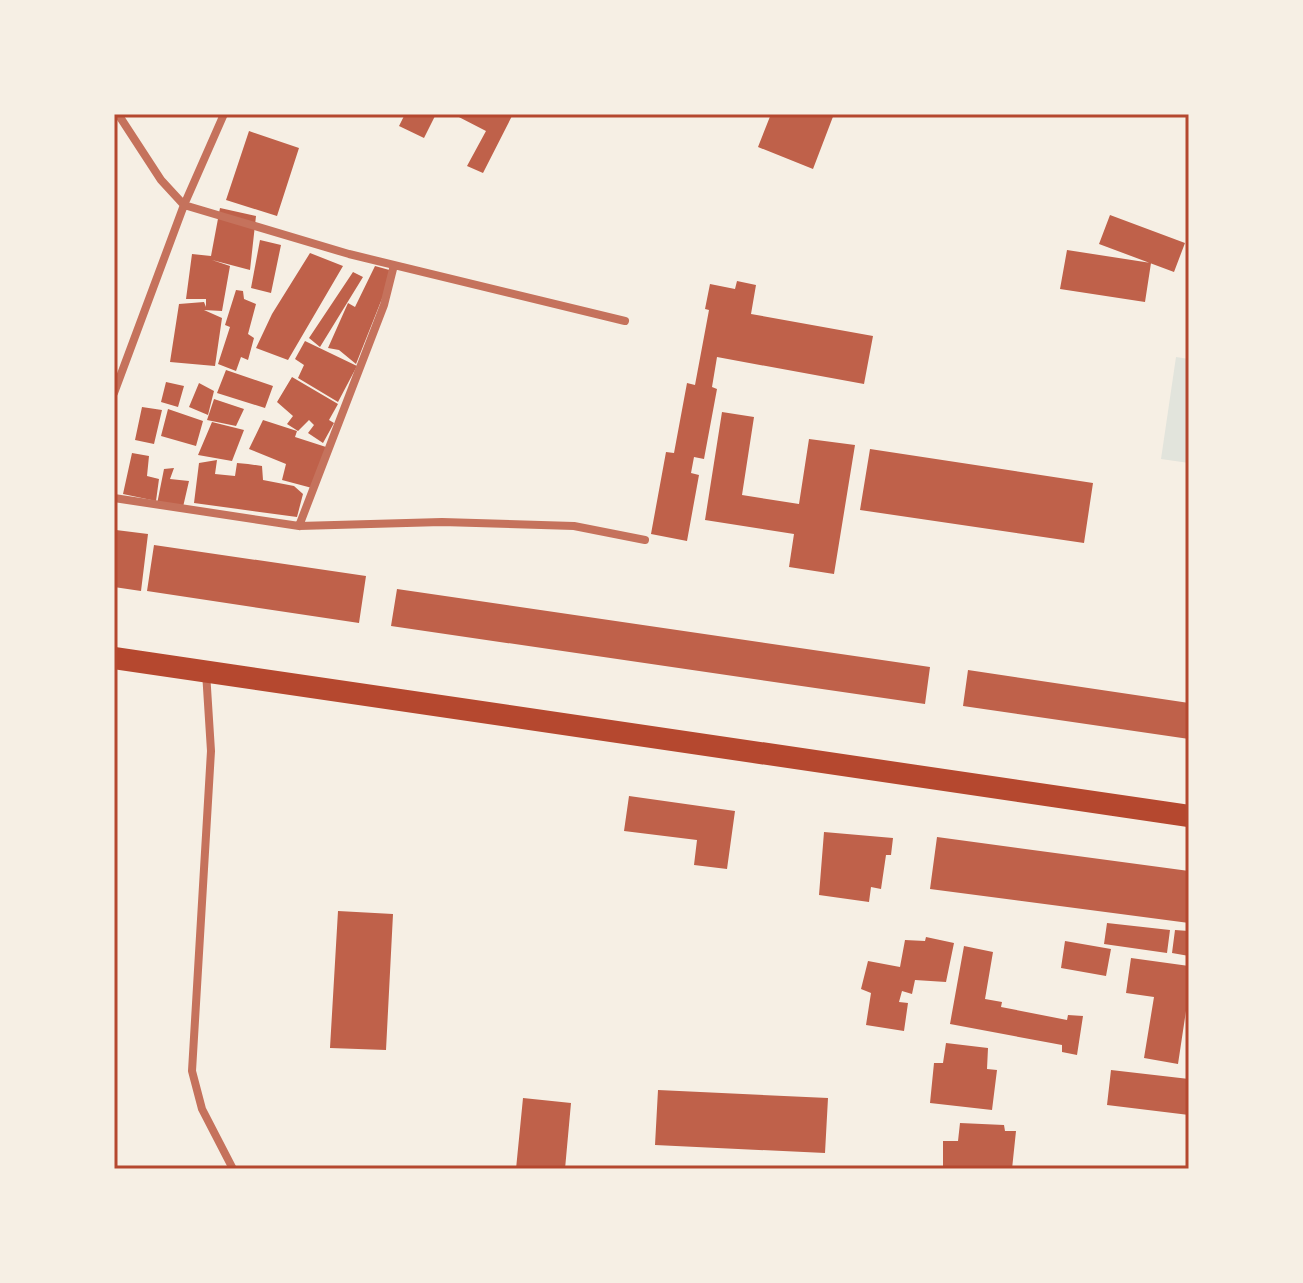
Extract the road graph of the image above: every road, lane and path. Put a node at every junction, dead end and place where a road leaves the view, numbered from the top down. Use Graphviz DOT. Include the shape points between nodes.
graph roads {
  1 [pos="118,114"];
  2 [pos="224,114"];
  3 [pos="184,205"];
  4 [pos="394,265"];
  5 [pos="625,321"];
  6 [pos="114,356"];
  7 [pos="123,363"];
  8 [pos="114,393"];
  9 [pos="114,498"];
  10 [pos="299,526"];
  11 [pos="645,540"];
  12 [pos="114,658"];
  13 [pos="206,672"];
  14 [pos="1189,816"];
  15 [pos="233,1169"];
  1 -- 3 [label="street"];
  2 -- 3 [label="street"];
  3 -- 4 [label="street"];
  3 -- 7 [label="street"];
  4 -- 5 [label="street"];
  4 -- 10 [label="street" via="389,293"];
  6 -- 7 [label="street"];
  7 -- 8 [label="street"];
  9 -- 10 [label="street"];
  10 -- 11 [label="street" via="574,526"];
  12 -- 13 [label="highway"];
  13 -- 14 [label="highway"];
  13 -- 15 [label="street" via="211,751 192,1071 202,1109"];
}
